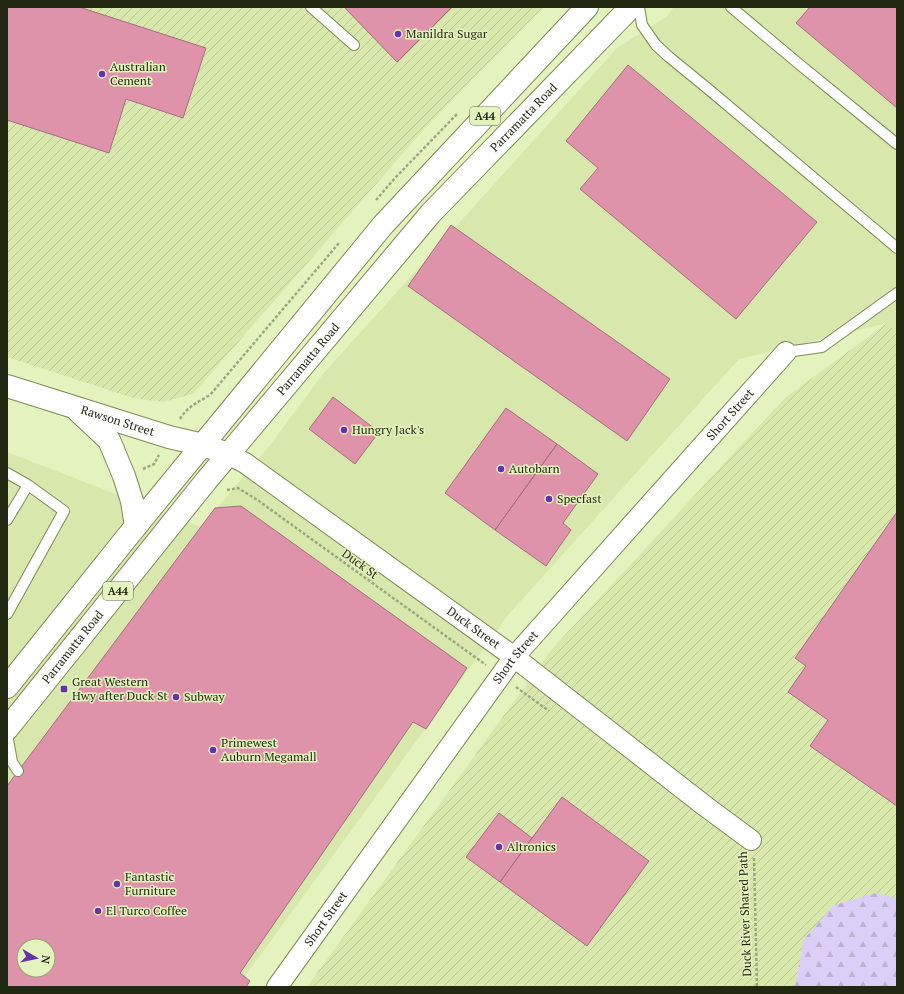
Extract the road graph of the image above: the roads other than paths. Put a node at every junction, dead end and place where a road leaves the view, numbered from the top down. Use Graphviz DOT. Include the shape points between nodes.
graph roads {
  1 [pos="311,7"];
  2 [pos="587,7"];
  3 [pos="631,7"];
  4 [pos="639,7"];
  5 [pos="731,7"];
  6 [pos="354,45"];
  7 [pos="897,144"];
  8 [pos="897,248"];
  9 [pos="897,293"];
  10 [pos="786,352"];
  11 [pos="7,386"];
  12 [pos="73,407"];
  13 [pos="203,445"];
  14 [pos="228,454"];
  15 [pos="7,473"];
  16 [pos="28,485"];
  17 [pos="7,520"];
  18 [pos="136,526"];
  19 [pos="7,614"];
  20 [pos="514,657"];
  21 [pos="7,687"];
  22 [pos="7,729"];
  23 [pos="7,734"];
  24 [pos="18,771"];
  25 [pos="751,840"];
  26 [pos="277,987"];
  1 -- 6 [label="lane"];
  2 -- 13 [label="main road, A44" via="383,225"];
  3 -- 14 [label="main road, Parramatta Road / A44" via="430,213"];
  4 -- 8 [label="lane" via="642,25 669,58"];
  5 -- 7 [label="lane"];
  9 -- 10 [label="lane" via="822,347"];
  10 -- 20 [label="street, Short Street"];
  11 -- 12 [label="main road, Rawson Street"];
  12 -- 13 [label="main road, Rawson Street" via="169,438"];
  12 -- 18 [label="main road" via="109,440 132,501"];
  13 -- 14 [label="main road, Rawson Street"];
  13 -- 18 [label="main road, A44"];
  14 -- 20 [label="street, Duck Street" via="246,463"];
  14 -- 22 [label="main road, Parramatta Road / A44"];
  15 -- 16 [label="lane"];
  16 -- 17 [label="lane"];
  16 -- 19 [label="lane" via="64,511"];
  18 -- 21 [label="main road, A44"];
  20 -- 25 [label="street, Duck Street"];
  20 -- 26 [label="street, Short Street"];
  23 -- 24 [label="lane" via="12,762"];
}
